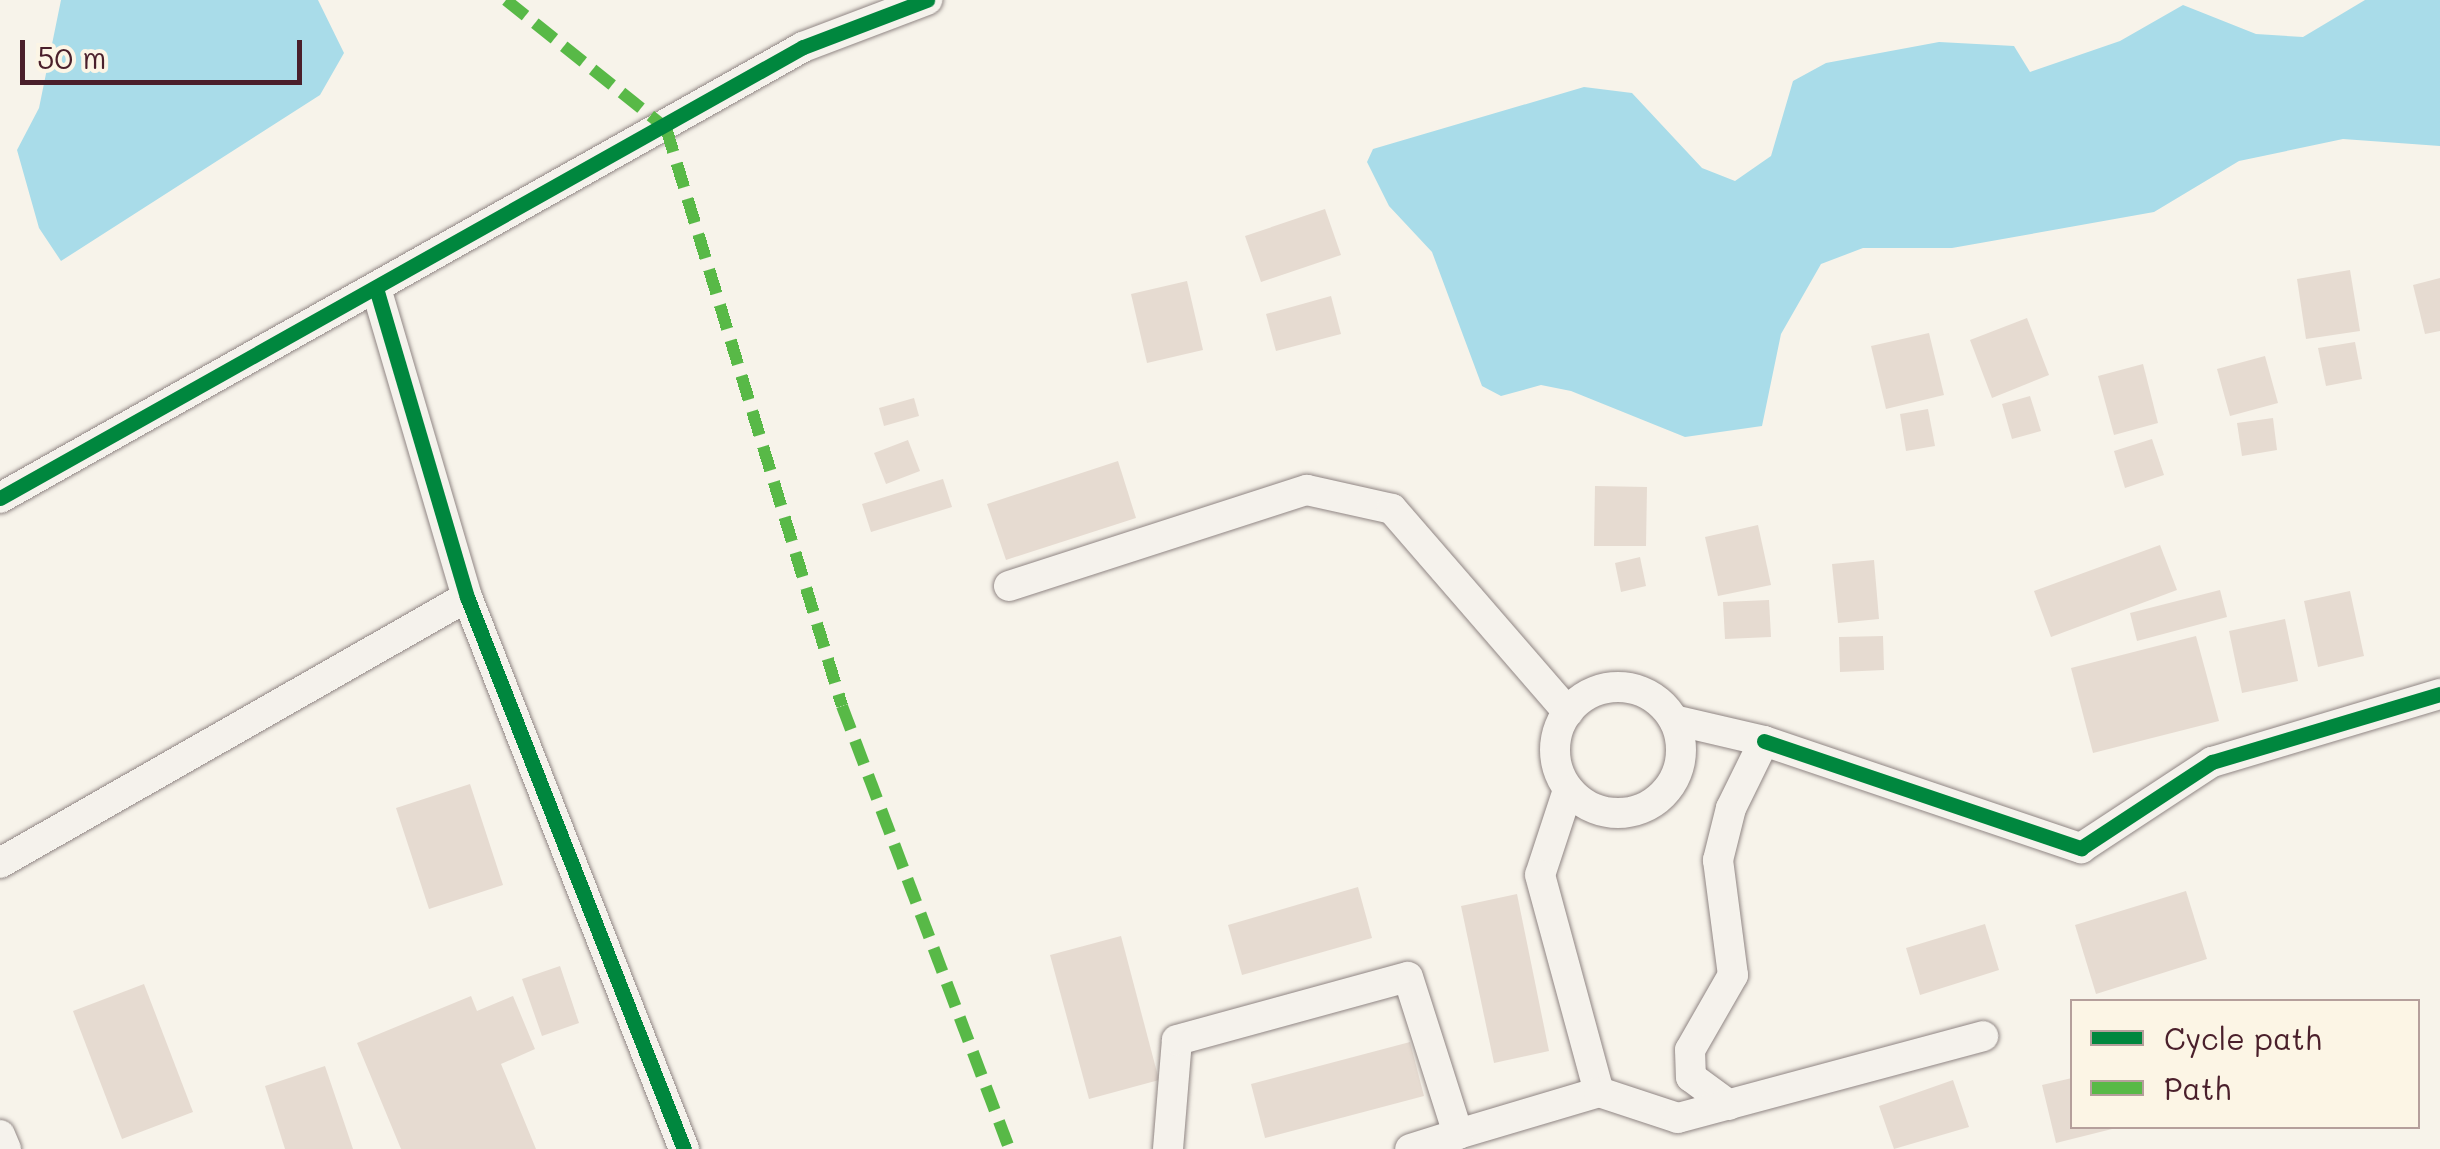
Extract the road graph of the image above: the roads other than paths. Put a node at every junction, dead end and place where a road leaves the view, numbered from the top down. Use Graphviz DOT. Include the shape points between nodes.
graph roads {
  1 [pos="928,0"];
  2 [pos="376,288"];
  3 [pos="0,498"];
  4 [pos="1009,586"];
  5 [pos="467,596"];
  6 [pos="2440,694"];
  7 [pos="1568,712"];
  8 [pos="1674,720"];
  9 [pos="1764,741"];
  10 [pos="1568,790"];
  11 [pos="0,863"];
  12 [pos="1984,1036"];
  13 [pos="1599,1092"];
  14 [pos="1729,1105"];
  15 [pos="1458,1134"];
  16 [pos="0,1135"];
  17 [pos="6,1149"];
  18 [pos="684,1149"];
  19 [pos="1168,1149"];
  20 [pos="1410,1149"];
  1 -- 2 [label="street" via="803,47"];
  2 -- 3 [label="street"];
  2 -- 5 [label="street"];
  4 -- 7 [label="street" via="1307,490 1392,510"];
  5 -- 11 [label="street"];
  5 -- 18 [label="street"];
  6 -- 9 [label="street" via="2212,762 2080,848"];
  7 -- 8 [label="street" via="1583,698 1623,687"];
  7 -- 10 [label="street" via="1554,750"];
  8 -- 9 [label="street"];
  8 -- 10 [label="street" via="1680,760 1644,808 1603,812"];
  9 -- 14 [label="street" via="1718,860 1733,975 1690,1050 1691,1078"];
  10 -- 13 [label="street" via="1540,875"];
  12 -- 14 [label="street"];
  13 -- 14 [label="street" via="1678,1118"];
  13 -- 15 [label="street"];
  15 -- 19 [label="street" via="1408,978 1177,1040"];
  15 -- 20 [label="street"];
  16 -- 17 [label="street"];
}
